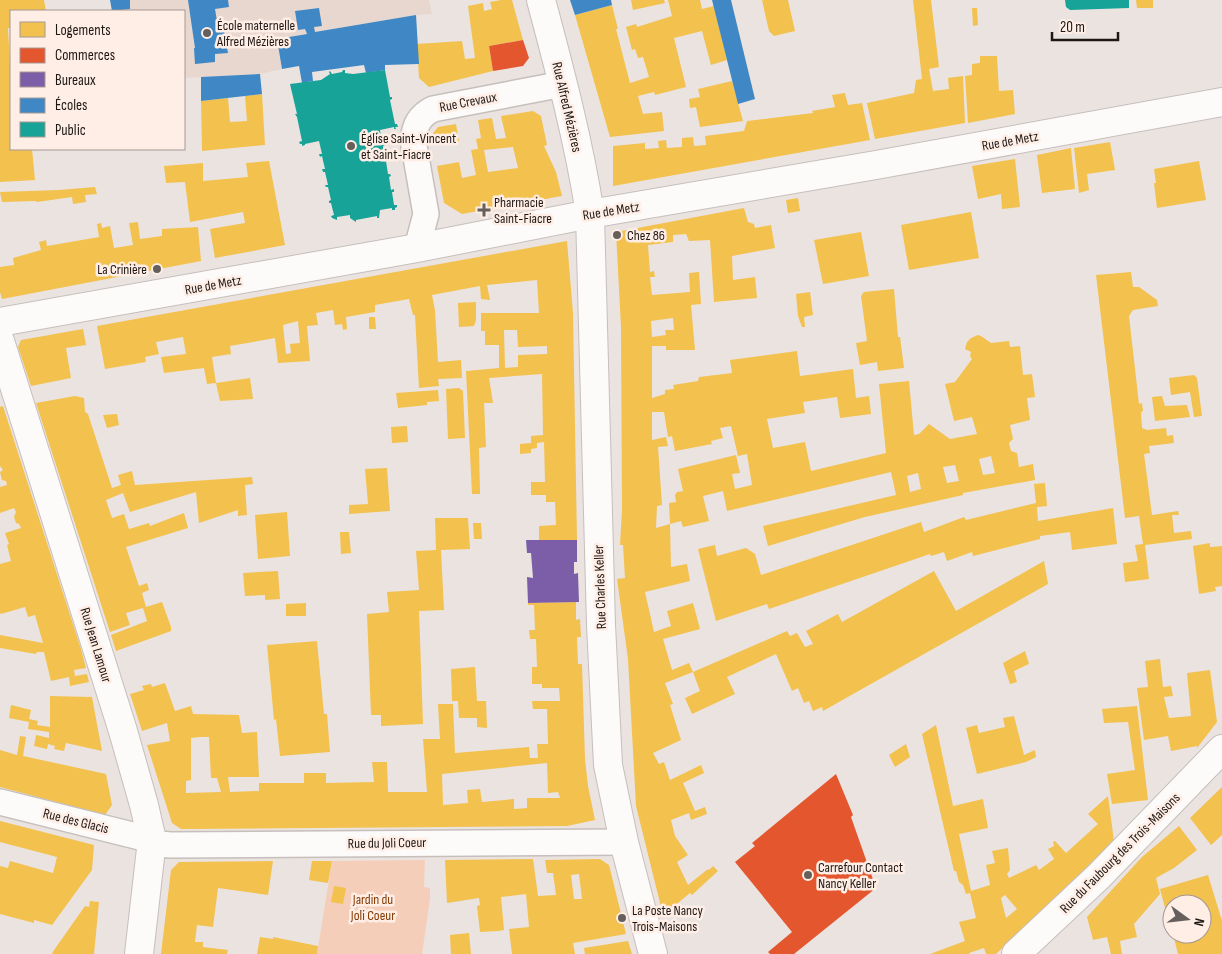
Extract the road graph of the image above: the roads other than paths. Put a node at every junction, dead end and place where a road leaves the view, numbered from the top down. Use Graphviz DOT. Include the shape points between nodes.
graph roads {
  1 [pos="541,0"];
  2 [pos="563,84"];
  3 [pos="1222,102"];
  4 [pos="590,214"];
  5 [pos="417,248"];
  6 [pos="0,322"];
  7 [pos="0,342"];
  8 [pos="1222,749"];
  9 [pos="0,802"];
  10 [pos="152,840"];
  11 [pos="624,842"];
  12 [pos="139,954"];
  13 [pos="653,954"];
  14 [pos="1016,954"];
  1 -- 2 [label="main road, Rue Alfred Mézières"];
  2 -- 4 [label="main road, Rue Alfred Mézières"];
  2 -- 5 [label="street, Rue Crevaux" via="424,113 414,129 413,140 426,214"];
  3 -- 4 [label="main road, Rue de Metz"];
  4 -- 5 [label="main road, Rue de Metz"];
  4 -- 11 [label="main road, Rue Charles Keller" via="607,756"];
  5 -- 6 [label="main road, Rue de Metz"];
  7 -- 10 [label="main road, Rue Jean Lamour" via="123,731"];
  8 -- 14 [label="main road, Rue du Faubourg des Trois-Maisons" via="1099,876"];
  9 -- 10 [label="street, Rue des Glacis"];
  10 -- 11 [label="street, Rue du Joli Coeur" via="171,845"];
  10 -- 12 [label="main road, Rue Jean Lamour"];
  11 -- 13 [label="main road, Rue Charles Keller"];
}
